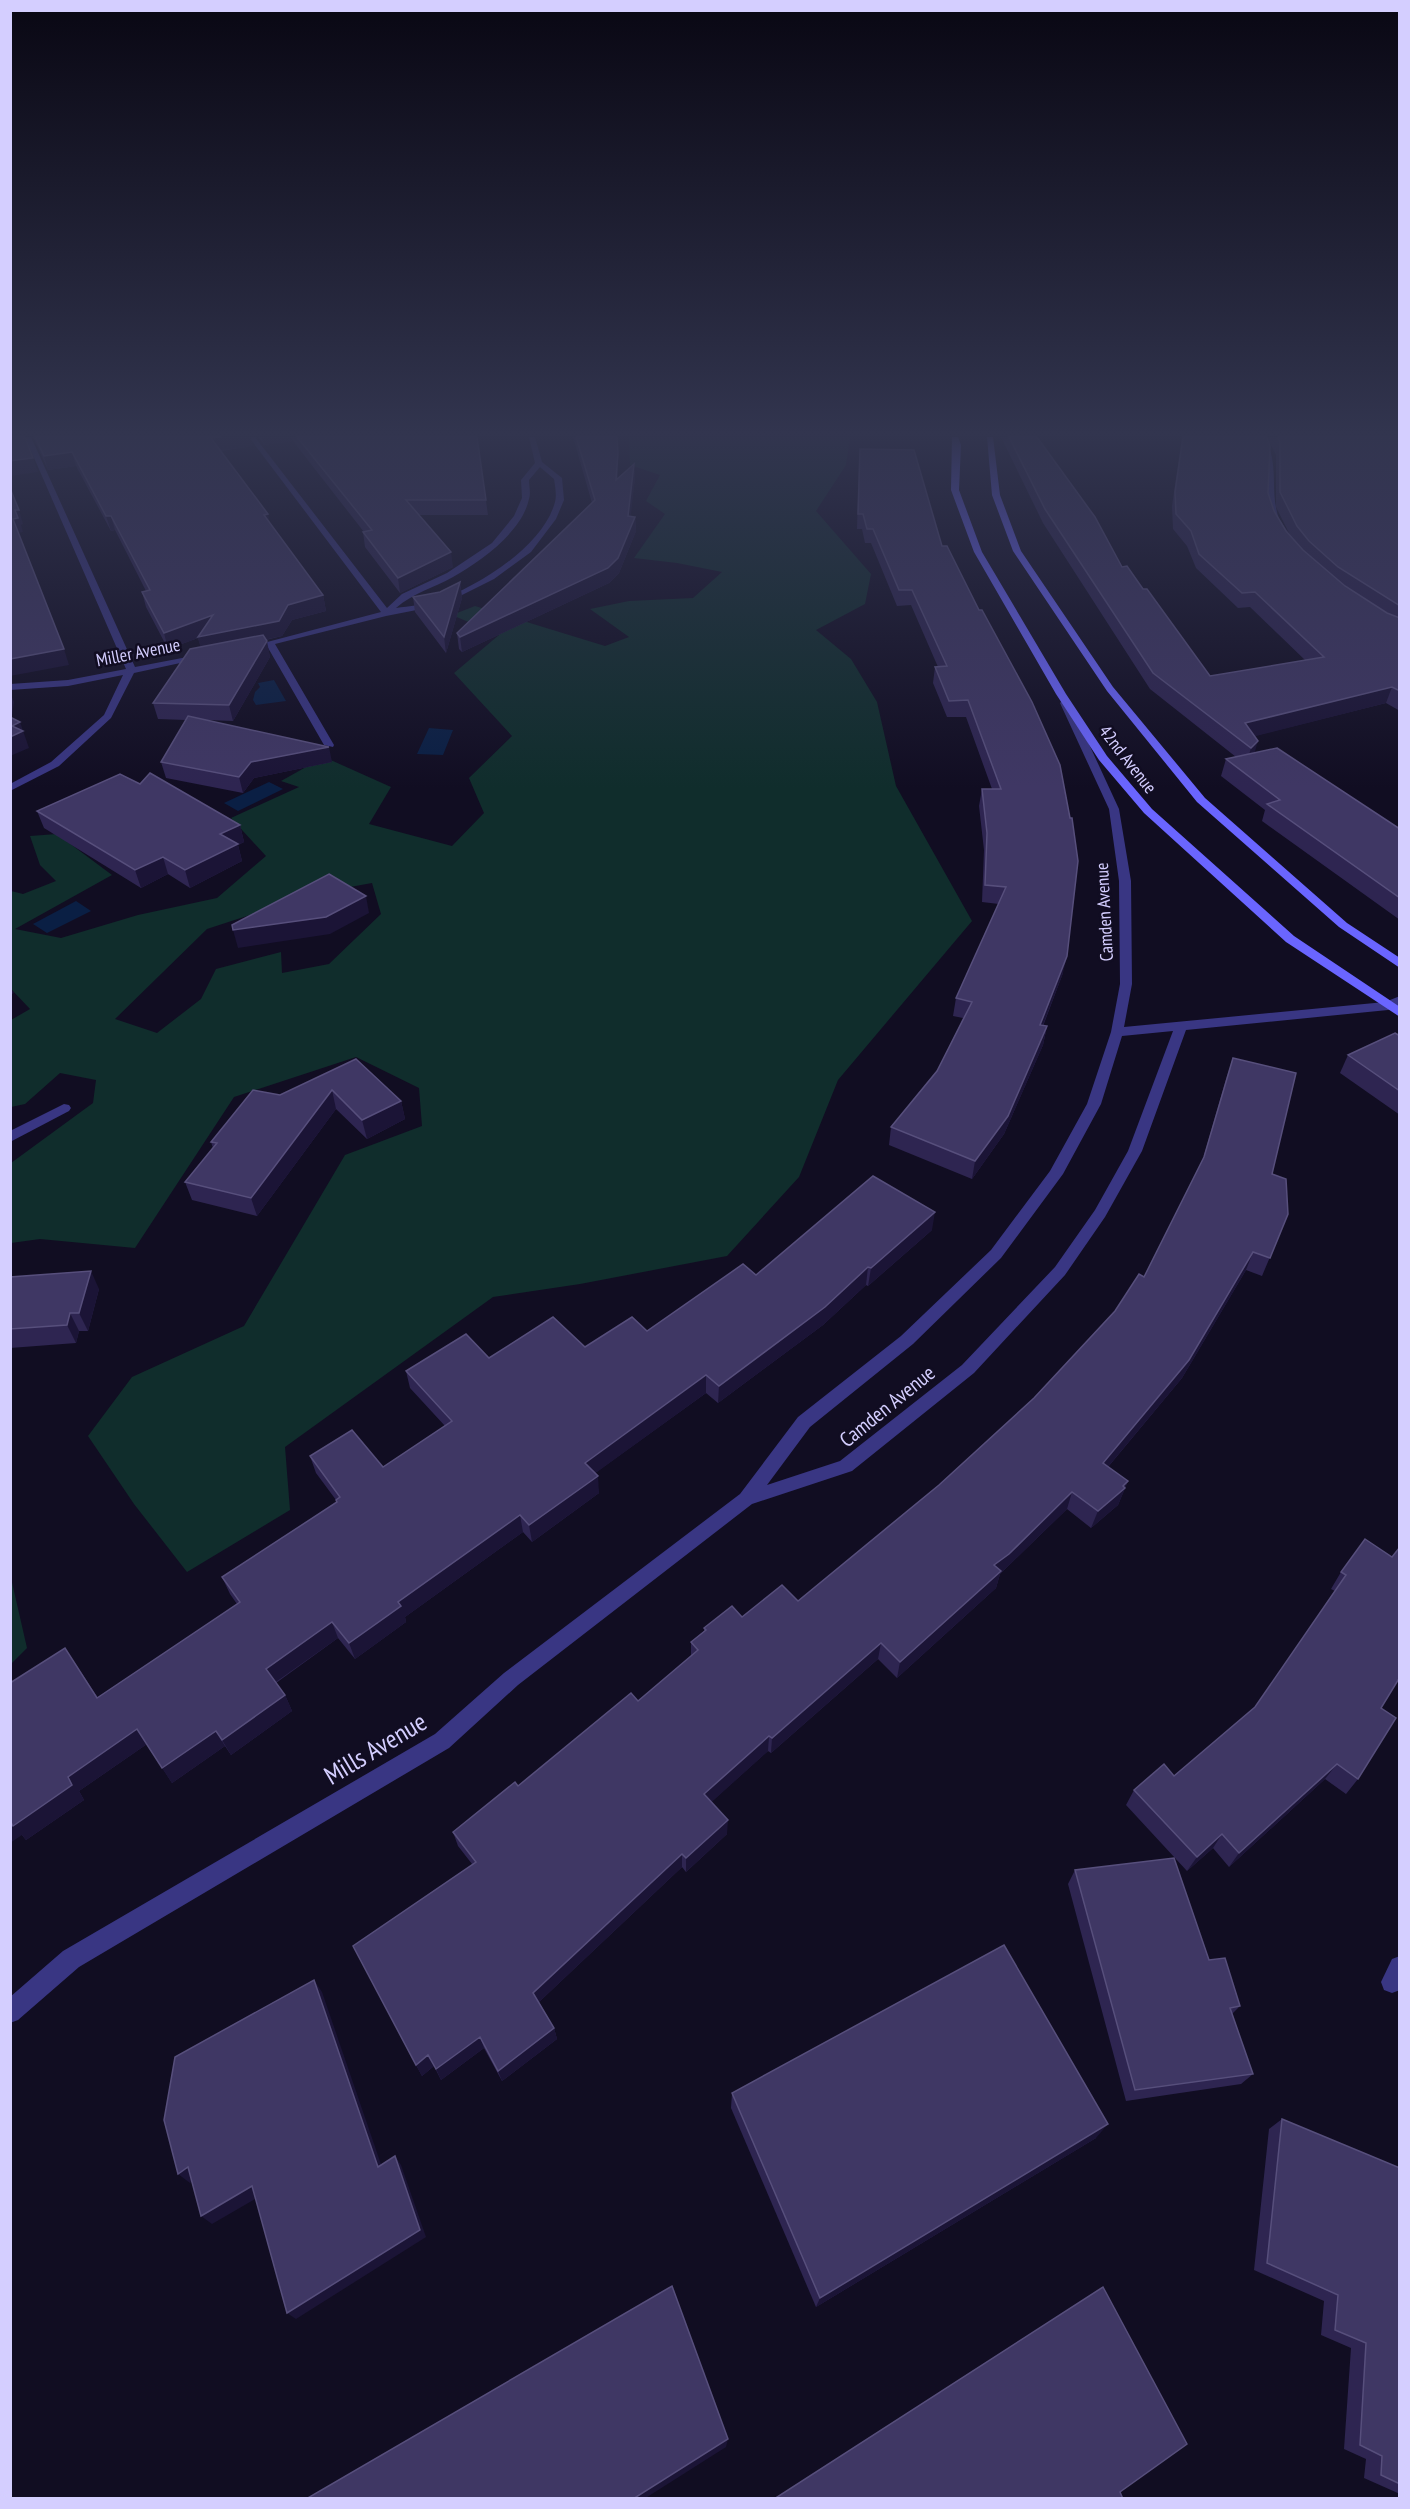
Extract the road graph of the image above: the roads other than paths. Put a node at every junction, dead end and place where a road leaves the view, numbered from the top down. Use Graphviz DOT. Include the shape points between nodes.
graph roads {
  1 [pos="80,554"];
  2 [pos="341,554"];
  3 [pos="481,554"];
  4 [pos="522,554"];
  5 [pos="979,554"];
  6 [pos="1019,554"];
  7 [pos="386,613"];
  8 [pos="271,645"];
  9 [pos="236,651"];
  10 [pos="213,655"];
  11 [pos="131,669"];
  12 [pos="10,687"];
  13 [pos="1061,694"];
  14 [pos="329,745"];
  15 [pos="10,788"];
  16 [pos="1400,964"];
  17 [pos="1394,1003"];
  18 [pos="1400,1013"];
  19 [pos="1180,1028"];
  20 [pos="1117,1032"];
  21 [pos="64,1108"];
  22 [pos="10,1137"];
  23 [pos="746,1499"];
  24 [pos="10,2012"];
  1 -- 11 [label="street"];
  2 -- 7 [label="street"];
  3 -- 7 [label="street" via="450,575 405,596"];
  4 -- 7 [label="street" via="491,577 439,603"];
  5 -- 13 [label="street, 42nd Avenue"];
  6 -- 16 [label="street, 42nd Avenue" via="1110,689 1201,800 1343,925"];
  7 -- 8 [label="street"];
  8 -- 9 [label="street"];
  8 -- 14 [label="street"];
  10 -- 11 [label="street, Miller Avenue"];
  11 -- 12 [label="street, Miller Avenue" via="68,683"];
  11 -- 15 [label="street" via="108,716 55,764"];
  13 -- 17 [label="street, 42nd Avenue" via="1103,758 1148,811 1290,939"];
  13 -- 20 [label="street, Camden Avenue" via="1114,809 1125,881 1126,984"];
  17 -- 18 [label="street, 42nd Avenue"];
  17 -- 19 [label="street"];
  19 -- 20 [label="street"];
  19 -- 23 [label="street, Camden Avenue" via="1135,1151 1100,1213 1060,1271 968,1369 846,1466"];
  20 -- 23 [label="street, Camden Avenue" via="1094,1104 1056,1174 996,1254 907,1340 804,1422"];
  21 -- 22 [label="street"];
  23 -- 24 [label="street, Mills Avenue" via="511,1679 442,1741 71,1959"];
}
